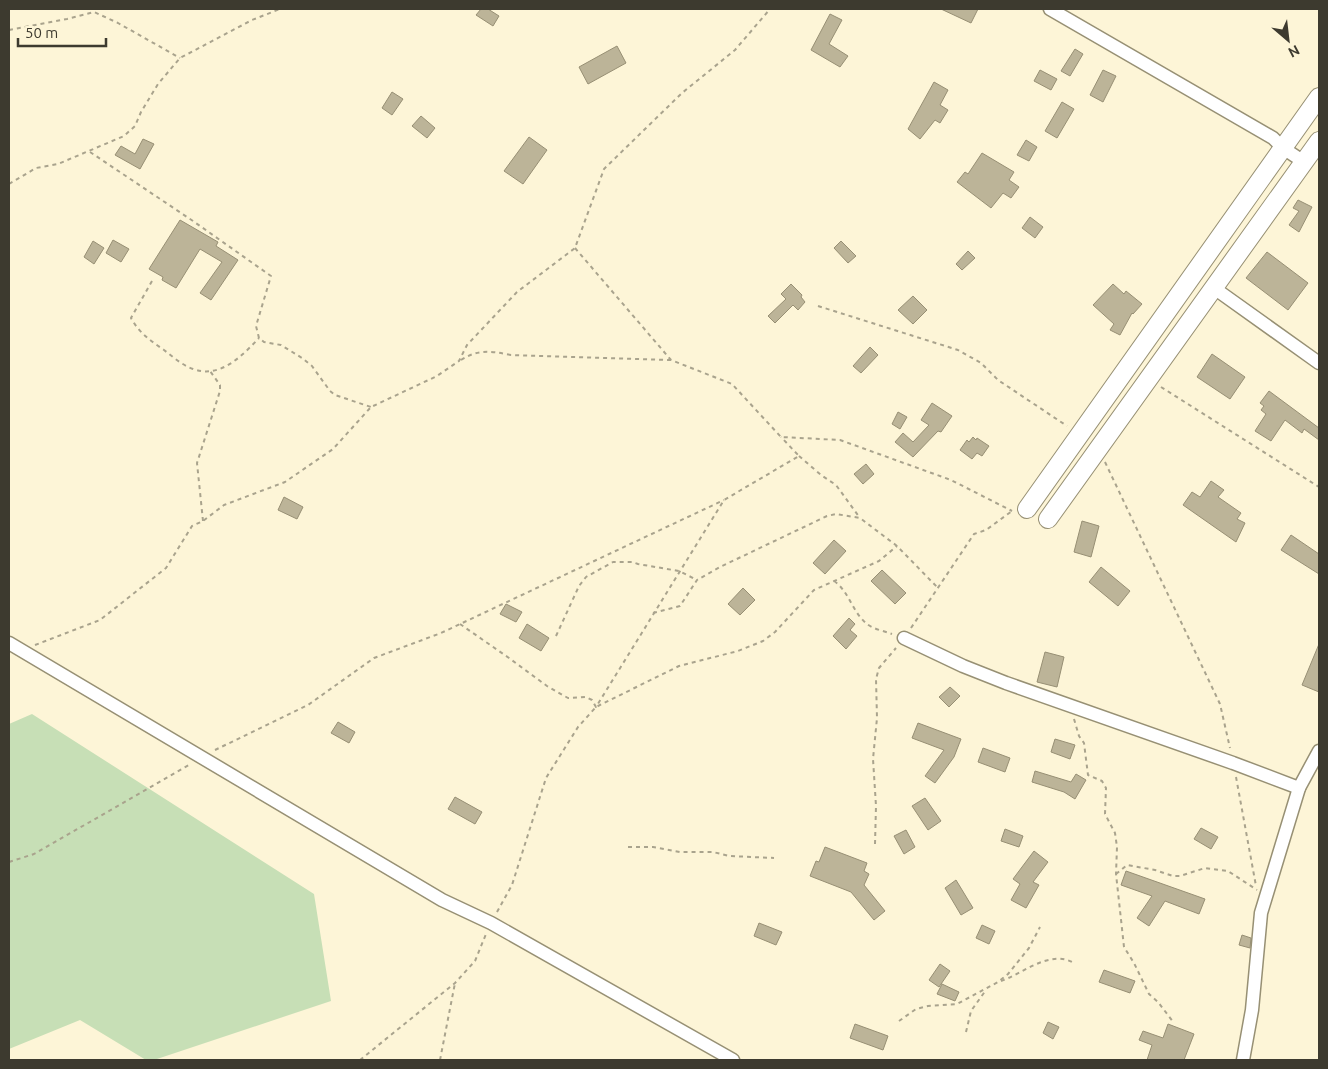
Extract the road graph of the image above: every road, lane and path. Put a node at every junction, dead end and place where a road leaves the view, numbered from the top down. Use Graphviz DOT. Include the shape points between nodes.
graph roads {
  1 [pos="280,9"];
  2 [pos="770,9"];
  3 [pos="1050,9"];
  4 [pos="9,30"];
  5 [pos="180,58"];
  6 [pos="1319,97"];
  7 [pos="1319,141"];
  8 [pos="1283,148"];
  9 [pos="90,152"];
  10 [pos="1304,162"];
  11 [pos="9,184"];
  12 [pos="575,248"];
  13 [pos="152,281"];
  14 [pos="1214,288"];
  15 [pos="818,306"];
  16 [pos="259,338"];
  17 [pos="671,360"];
  18 [pos="459,361"];
  19 [pos="1319,363"];
  20 [pos="210,371"];
  21 [pos="1148,379"];
  22 [pos="370,407"];
  23 [pos="1084,428"];
  24 [pos="782,437"];
  25 [pos="1098,449"];
  26 [pos="799,456"];
  27 [pos="1319,487"];
  28 [pos="724,500"];
  29 [pos="1020,510"];
  30 [pos="860,518"];
  31 [pos="1048,519"];
  32 [pos="202,521"];
  33 [pos="897,546"];
  34 [pos="697,580"];
  35 [pos="834,581"];
  36 [pos="938,588"];
  37 [pos="652,613"];
  38 [pos="460,624"];
  39 [pos="556,636"];
  40 [pos="904,638"];
  41 [pos="9,643"];
  42 [pos="22,650"];
  43 [pos="1070,706"];
  44 [pos="596,707"];
  45 [pos="1319,751"];
  46 [pos="202,757"];
  47 [pos="1233,763"];
  48 [pos="1300,788"];
  49 [pos="875,844"];
  50 [pos="628,847"];
  51 [pos="774,858"];
  52 [pos="9,862"];
  53 [pos="1116,874"];
  54 [pos="1259,891"];
  55 [pos="1261,913"];
  56 [pos="491,923"];
  57 [pos="1040,927"];
  58 [pos="1072,962"];
  59 [pos="998,982"];
  60 [pos="455,983"];
  61 [pos="987,988"];
  62 [pos="899,1021"];
  63 [pos="1174,1023"];
  64 [pos="966,1032"];
  65 [pos="360,1060"];
  66 [pos="440,1060"];
  67 [pos="734,1060"];
  68 [pos="1243,1060"];
  1 -- 5 [label="path"];
  2 -- 12 [label="path" via="735,50 682,93 604,169"];
  3 -- 8 [label="street" via="1273,138"];
  4 -- 5 [label="path" via="94,12"];
  5 -- 9 [label="path" via="158,84 140,112 136,126 124,136"];
  6 -- 8 [label="street"];
  7 -- 10 [label="street"];
  8 -- 10 [label="street"];
  8 -- 23 [label="street"];
  9 -- 11 [label="path" via="36,168"];
  9 -- 16 [label="path" via="271,276 256,326"];
  10 -- 14 [label="street"];
  12 -- 17 [label="path"];
  12 -- 18 [label="path" via="517,292 467,345"];
  13 -- 20 [label="path" via="131,318 134,323 141,333 179,362 194,370"];
  14 -- 19 [label="street"];
  14 -- 21 [label="street"];
  15 -- 23 [label="path" via="958,350 982,363 998,380 1067,426"];
  16 -- 20 [label="path" via="231,364"];
  16 -- 22 [label="path" via="281,345 302,358 335,395"];
  17 -- 18 [label="path" via="511,355 492,351 475,352"];
  17 -- 24 [label="path" via="732,384"];
  18 -- 22 [label="path" via="437,376"];
  20 -- 32 [label="path" via="220,385 220,391 197,463"];
  21 -- 25 [label="street"];
  21 -- 27 [label="path"];
  22 -- 32 [label="path" via="333,449 285,482 224,505"];
  23 -- 29 [label="street"];
  24 -- 26 [label="path"];
  24 -- 29 [label="path" via="840,440 951,480"];
  25 -- 31 [label="street"];
  25 -- 47 [label="path" via="1220,704"];
  26 -- 28 [label="path"];
  26 -- 30 [label="path" via="836,485"];
  28 -- 37 [label="path"];
  28 -- 38 [label="path"];
  29 -- 31 [label="street"];
  29 -- 36 [label="path" via="974,534"];
  30 -- 33 [label="path"];
  30 -- 34 [label="path" via="836,514 827,516"];
  32 -- 42 [label="path" via="192,526 166,568 100,620"];
  33 -- 35 [label="path" via="879,560"];
  33 -- 36 [label="path"];
  34 -- 37 [label="path" via="680,606"];
  34 -- 39 [label="path" via="679,571 632,562 613,562 586,577 579,586"];
  35 -- 40 [label="path" via="846,592 866,624"];
  35 -- 44 [label="path" via="814,590 763,641 679,666"];
  36 -- 40 [label="path"];
  37 -- 44 [label="path"];
  38 -- 44 [label="path" via="547,686 568,698 586,697"];
  38 -- 46 [label="path" via="374,658 308,705"];
  40 -- 43 [label="street" via="963,666"];
  40 -- 49 [label="path" via="879,668 876,679 873,759"];
  41 -- 42 [label="street"];
  42 -- 46 [label="street"];
  43 -- 47 [label="street"];
  43 -- 53 [label="path" via="1084,744 1088,775 1102,781 1106,788 1105,814 1115,833 1117,847"];
  44 -- 56 [label="path" via="578,727 546,778 512,885"];
  45 -- 48 [label="street"];
  46 -- 52 [label="path" via="34,854"];
  46 -- 56 [label="street" via="442,900"];
  47 -- 48 [label="street"];
  47 -- 55 [label="path"];
  48 -- 55 [label="street"];
  50 -- 51 [label="path"];
  53 -- 54 [label="path" via="1127,865 1173,876 1205,868 1228,871"];
  53 -- 63 [label="path" via="1124,947 1149,994"];
  55 -- 68 [label="street" via="1252,1010"];
  56 -- 60 [label="path" via="475,960"];
  56 -- 67 [label="street"];
  57 -- 59 [label="path" via="1029,948"];
  58 -- 59 [label="path" via="1054,958"];
  59 -- 61 [label="path"];
  60 -- 65 [label="path"];
  60 -- 66 [label="path"];
  61 -- 62 [label="path" via="957,1004 916,1009"];
  61 -- 64 [label="path" via="971,1010"];
}
